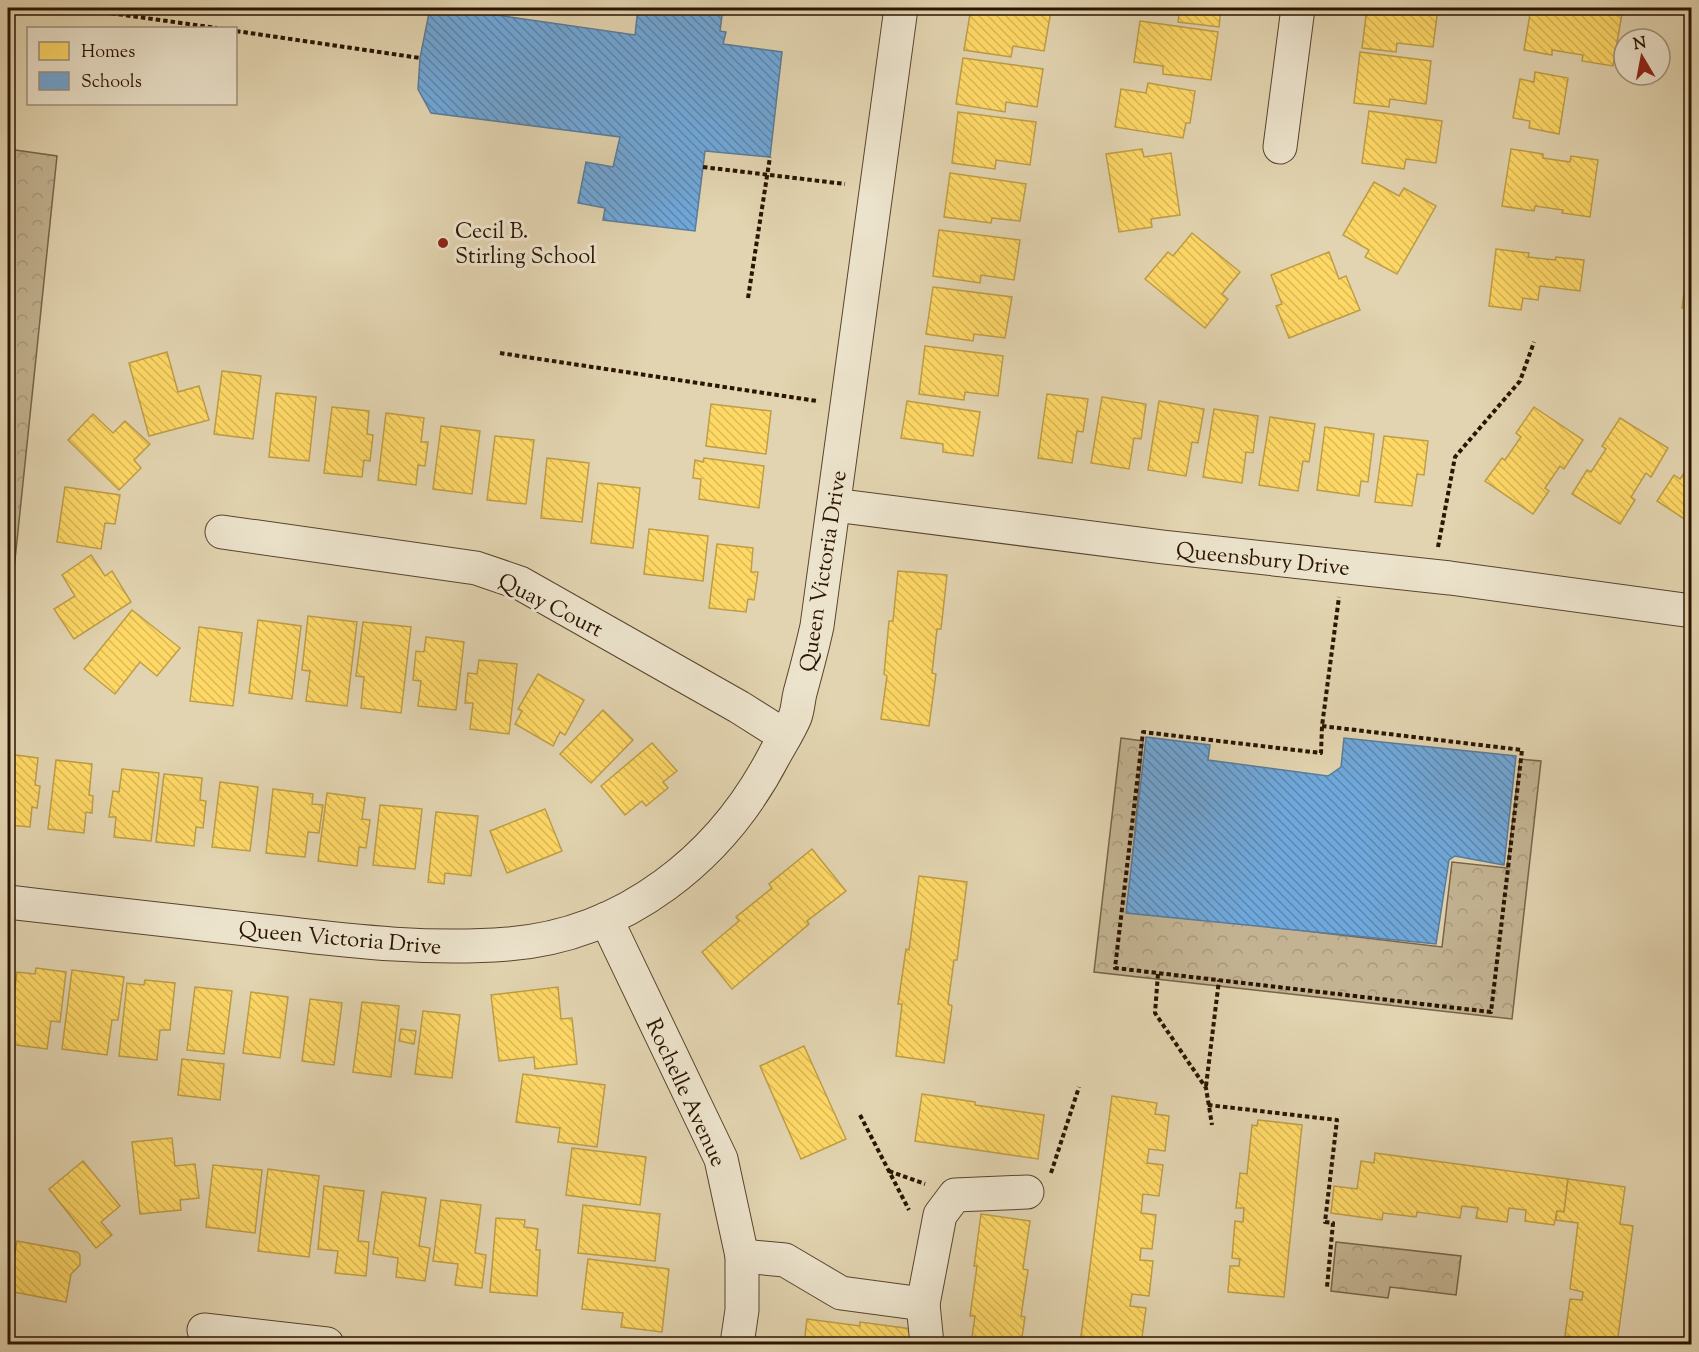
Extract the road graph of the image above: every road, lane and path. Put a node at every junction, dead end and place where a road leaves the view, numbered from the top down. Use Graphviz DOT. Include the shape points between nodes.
graph roads {
  1 [pos="74,8"];
  2 [pos="902,8"];
  3 [pos="1298,8"];
  4 [pos="210,27"];
  5 [pos="237,31"];
  6 [pos="420,58"];
  7 [pos="1280,147"];
  8 [pos="770,157"];
  9 [pos="703,167"];
  10 [pos="767,175"];
  11 [pos="845,184"];
  12 [pos="748,298"];
  13 [pos="1534,342"];
  14 [pos="500,353"];
  15 [pos="817,401"];
  16 [pos="834,505"];
  17 [pos="222,532"];
  18 [pos="1343,567"];
  19 [pos="1432,576"];
  20 [pos="1692,611"];
  21 [pos="1322,726"];
  22 [pos="785,736"];
  23 [pos="8,902"];
  24 [pos="606,919"];
  25 [pos="1158,974"];
  26 [pos="1219,980"];
  27 [pos="1079,1087"];
  28 [pos="1206,1088"];
  29 [pos="1208,1105"];
  30 [pos="860,1115"];
  31 [pos="1212,1125"];
  32 [pos="1027,1192"];
  33 [pos="910,1213"];
  34 [pos="742,1256"];
  35 [pos="1327,1287"];
  36 [pos="923,1304"];
  37 [pos="204,1330"];
  38 [pos="327,1344"];
  39 [pos="737,1344"];
  40 [pos="927,1344"];
  1 -- 4 [label="path"];
  2 -- 16 [label="street, Queen Victoria Drive"];
  3 -- 7 [label="street"];
  5 -- 6 [label="path"];
  8 -- 10 [label="path"];
  9 -- 10 [label="path"];
  10 -- 11 [label="path"];
  10 -- 12 [label="path"];
  13 -- 19 [label="path" via="1520,381 1455,457"];
  14 -- 15 [label="path"];
  16 -- 18 [label="street, Queensbury Drive"];
  16 -- 22 [label="street, Queen Victoria Drive" via="817,626 795,716"];
  17 -- 22 [label="street, Quay Court" via="476,568 520,584"];
  18 -- 19 [label="street, Queensbury Drive"];
  18 -- 21 [label="path"];
  19 -- 20 [label="street, Queensbury Drive"];
  21 -- 25 [label="path" via="1321,753 1143,732 1115,968"];
  21 -- 26 [label="path" via="1522,750 1491,1012"];
  22 -- 24 [label="street, Queen Victoria Drive" via="764,776 727,827 692,864 672,881"];
  23 -- 24 [label="street, Queen Victoria Drive" via="373,944 438,947 510,944 558,936"];
  24 -- 34 [label="street, Rochelle Avenue" via="721,1159"];
  25 -- 26 [label="path"];
  25 -- 28 [label="path" via="1155,1013"];
  26 -- 28 [label="path"];
  27 -- 32 [label="path" via="1045,1192"];
  28 -- 29 [label="path"];
  29 -- 31 [label="path"];
  29 -- 35 [label="path" via="1337,1120 1325,1222 1334,1223"];
  30 -- 33 [label="path"];
  32 -- 36 [label="street" via="955,1194 940,1215"];
  34 -- 36 [label="street" via="785,1260 841,1293"];
  34 -- 39 [label="street, Rochelle Avenue" via="742,1310"];
  36 -- 40 [label="street"];
  37 -- 38 [label="street"];
}
